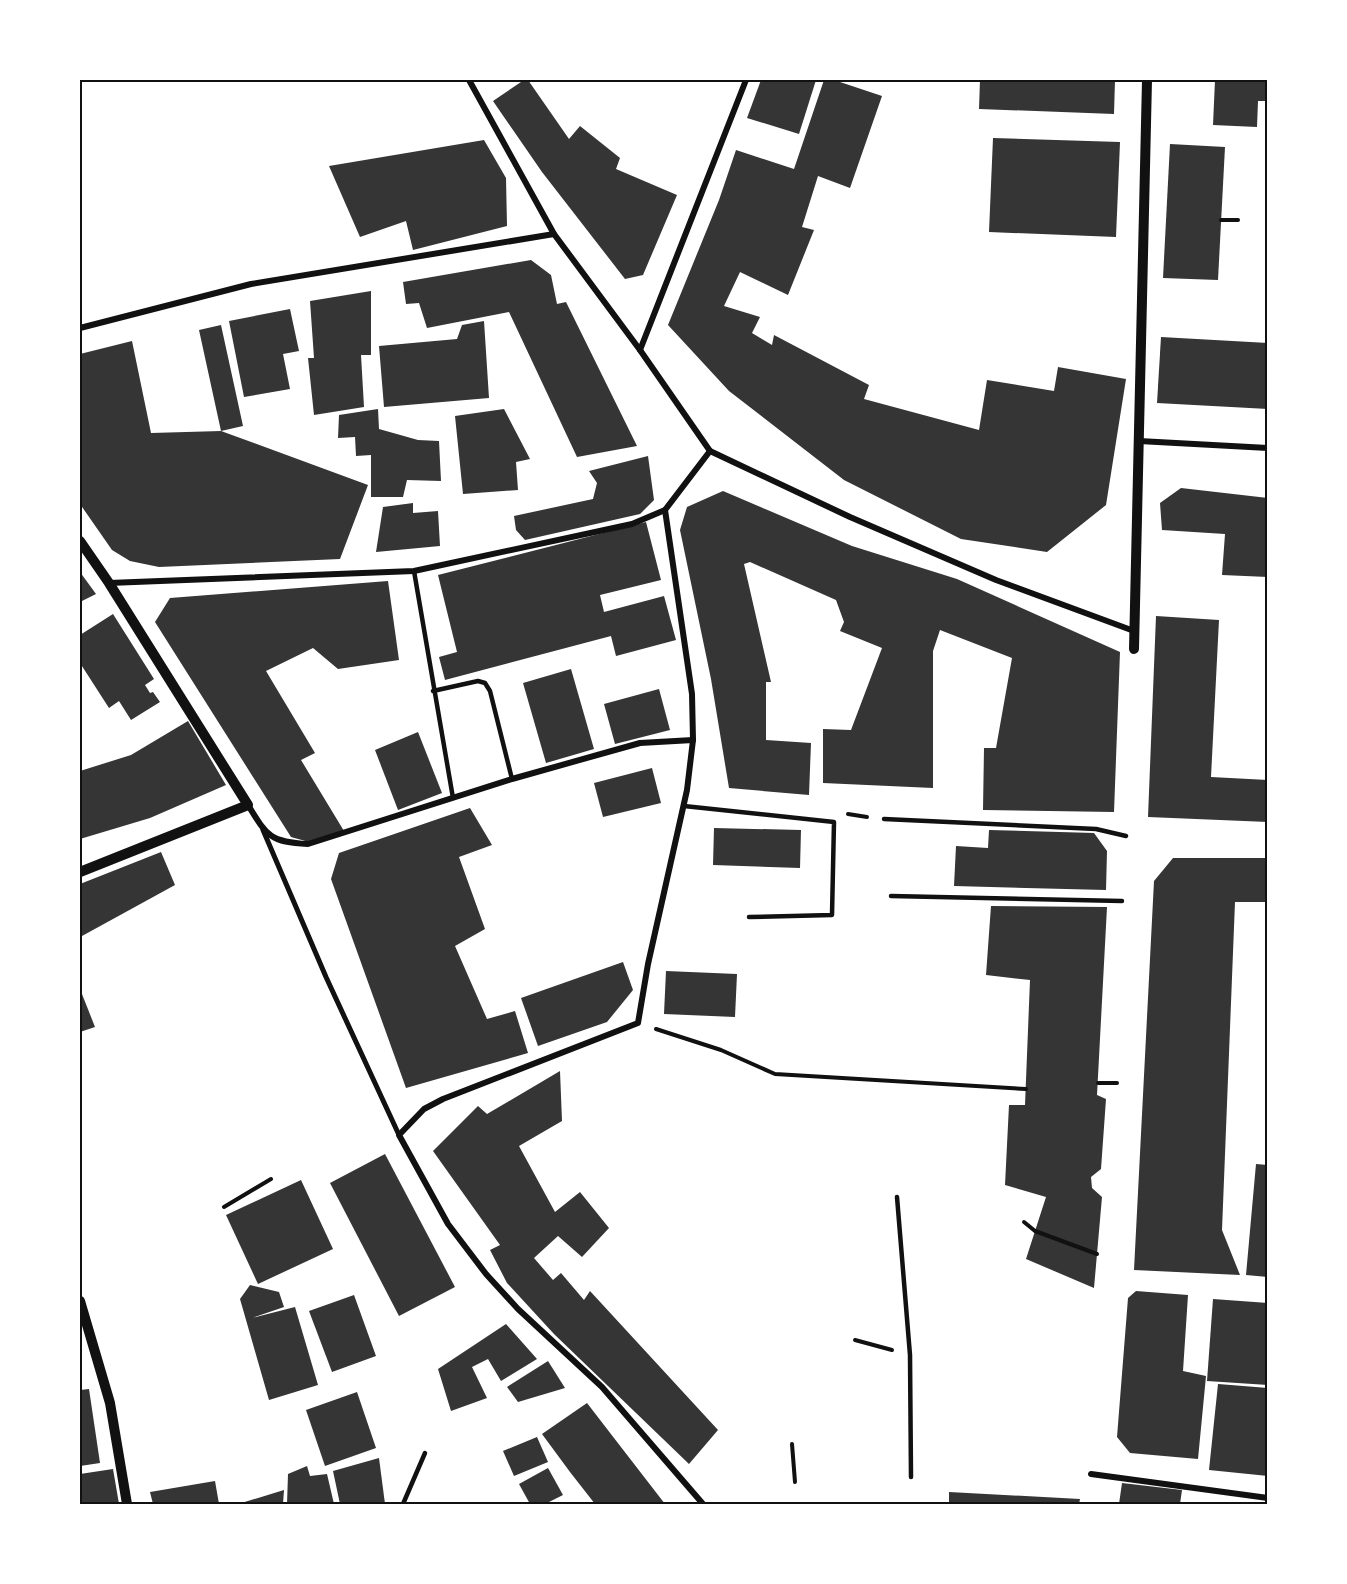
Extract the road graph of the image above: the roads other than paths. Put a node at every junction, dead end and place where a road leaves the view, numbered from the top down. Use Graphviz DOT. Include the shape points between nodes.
graph roads {
  1 [pos="469,80"];
  2 [pos="746,80"];
  3 [pos="1147,80"];
  4 [pos="554,234"];
  5 [pos="80,328"];
  6 [pos="640,350"];
  7 [pos="1138,441"];
  8 [pos="1268,447"];
  9 [pos="710,451"];
  10 [pos="665,510"];
  11 [pos="80,542"];
  12 [pos="414,571"];
  13 [pos="108,583"];
  14 [pos="1134,631"];
  15 [pos="1134,649"];
  16 [pos="433,691"];
  17 [pos="693,740"];
  18 [pos="512,780"];
  19 [pos="453,798"];
  20 [pos="248,805"];
  21 [pos="684,806"];
  22 [pos="884,819"];
  23 [pos="263,829"];
  24 [pos="1126,836"];
  25 [pos="80,872"];
  26 [pos="891,896"];
  27 [pos="1122,901"];
  28 [pos="749,916"];
  29 [pos="399,1136"];
  30 [pos="897,1197"];
  31 [pos="80,1301"];
  32 [pos="425,1453"];
  33 [pos="1091,1474"];
  34 [pos="911,1477"];
  35 [pos="1268,1498"];
  36 [pos="127,1504"];
  37 [pos="403,1504"];
  38 [pos="703,1504"];
  1 -- 4 [label="street"];
  2 -- 6 [label="street"];
  3 -- 7 [label="street"];
  4 -- 5 [label="street" via="251,284"];
  4 -- 6 [label="street"];
  6 -- 9 [label="street"];
  7 -- 8 [label="street"];
  7 -- 14 [label="street"];
  9 -- 10 [label="street"];
  9 -- 14 [label="street" via="996,580"];
  10 -- 12 [label="street" via="632,524"];
  10 -- 17 [label="street" via="692,694"];
  11 -- 13 [label="street"];
  12 -- 13 [label="street"];
  12 -- 16 [label="lane"];
  13 -- 20 [label="street"];
  14 -- 15 [label="street"];
  16 -- 18 [label="lane" via="478,681 485,683"];
  16 -- 19 [label="lane"];
  17 -- 18 [label="street" via="640,743"];
  17 -- 21 [label="street"];
  18 -- 19 [label="street"];
  19 -- 23 [label="street" via="308,844 280,843"];
  20 -- 23 [label="street"];
  20 -- 25 [label="street"];
  21 -- 28 [label="lane" via="834,822 832,915"];
  21 -- 29 [label="street" via="638,1023 443,1099 424,1109"];
  22 -- 24 [label="lane" via="1096,829"];
  23 -- 29 [label="street"];
  26 -- 27 [label="lane"];
  29 -- 38 [label="street" via="448,1224 486,1274 602,1387"];
  30 -- 34 [label="lane" via="910,1355"];
  31 -- 36 [label="street" via="110,1403"];
  32 -- 37 [label="lane"];
  33 -- 35 [label="street"];
}
